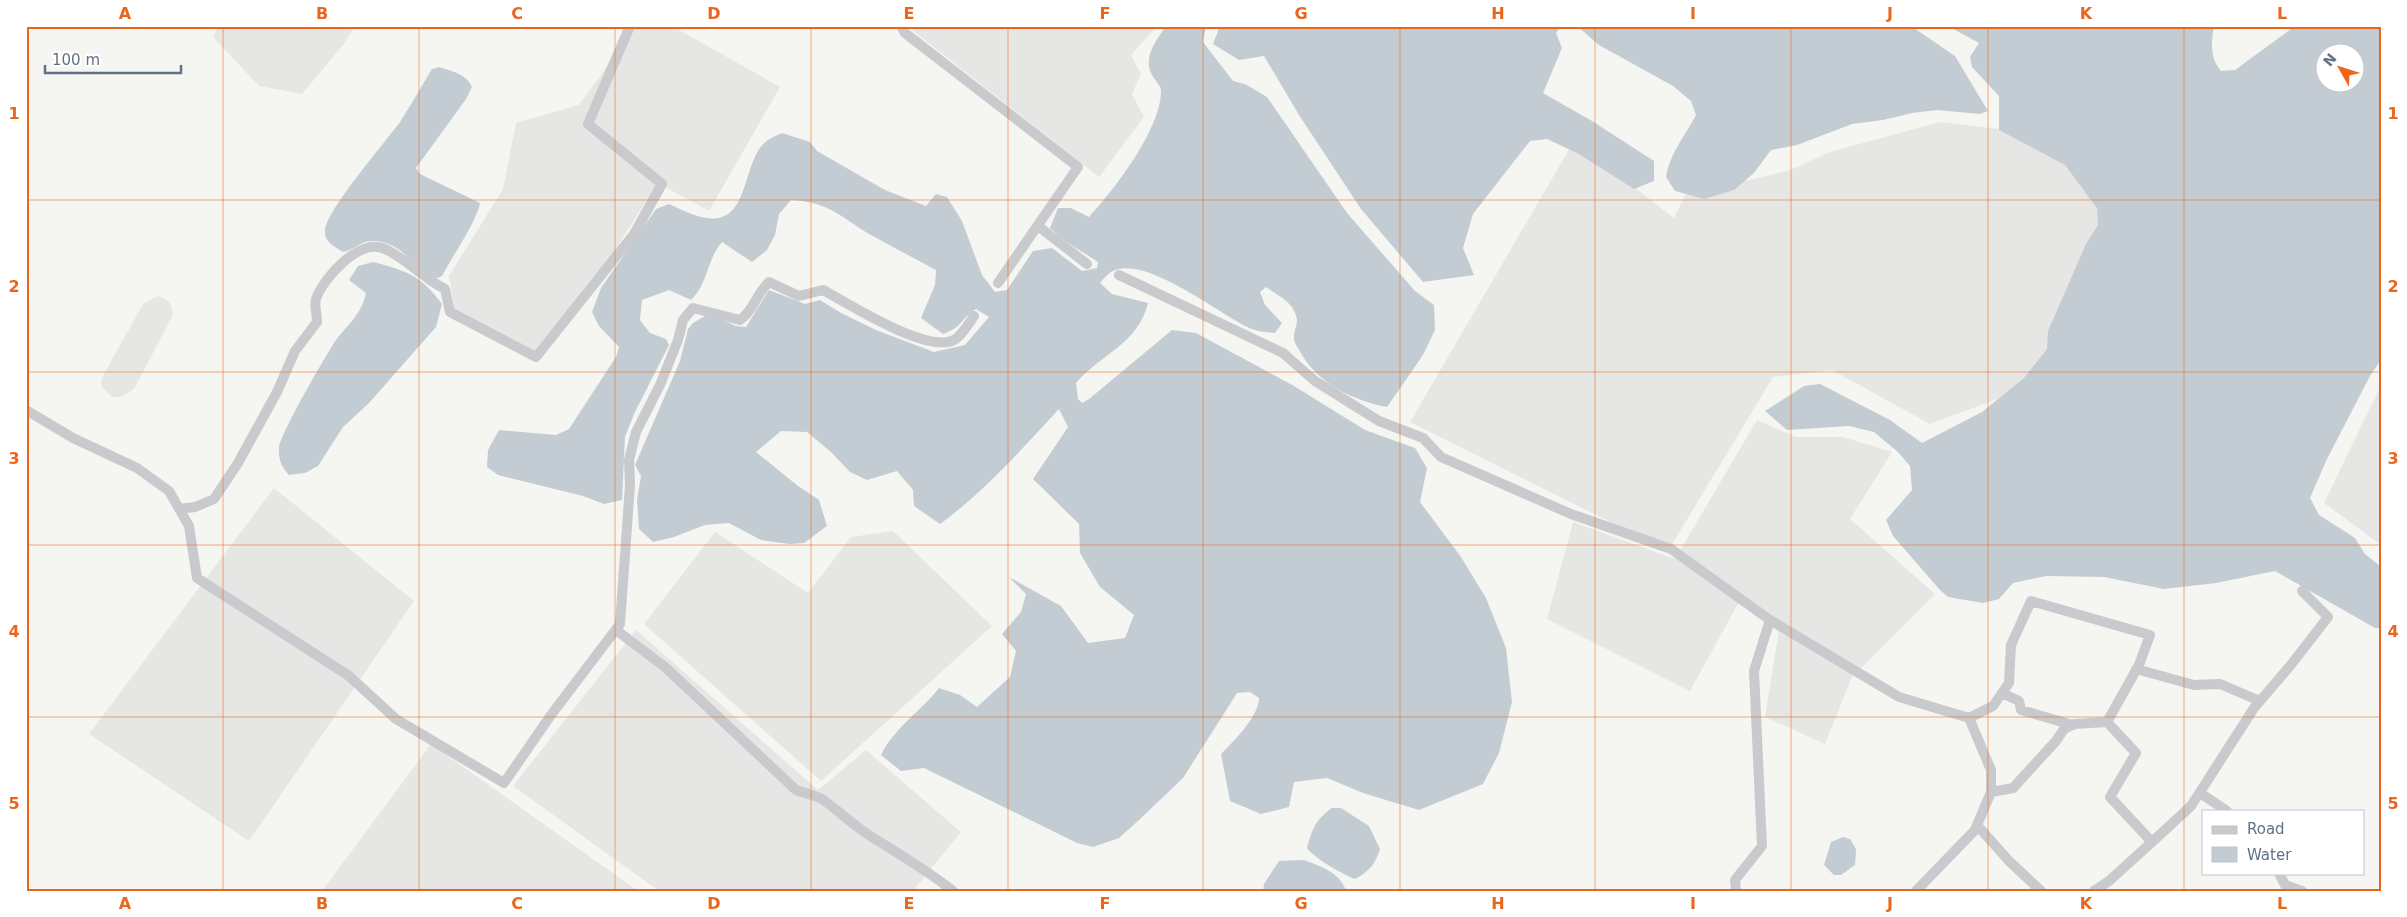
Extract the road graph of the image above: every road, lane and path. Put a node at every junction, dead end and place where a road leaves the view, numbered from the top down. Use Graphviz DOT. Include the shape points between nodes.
graph roads {
  1 [pos="630,26"];
  2 [pos="901,26"];
  3 [pos="1038,226"];
  4 [pos="1087,264"];
  5 [pos="1119,275"];
  6 [pos="998,283"];
  7 [pos="974,316"];
  8 [pos="26,410"];
  9 [pos="179,509"];
  10 [pos="2302,591"];
  11 [pos="1770,620"];
  12 [pos="616,630"];
  13 [pos="2136,670"];
  14 [pos="2002,692"];
  15 [pos="2260,701"];
  16 [pos="1969,718"];
  17 [pos="2107,722"];
  18 [pos="2073,725"];
  19 [pos="1991,792"];
  20 [pos="2200,793"];
  21 [pos="2226,810"];
  22 [pos="1977,825"];
  23 [pos="2152,842"];
  24 [pos="2278,874"];
  25 [pos="953,891"];
  26 [pos="1736,891"];
  27 [pos="1916,891"];
  28 [pos="2041,891"];
  29 [pos="2094,891"];
  30 [pos="2302,891"];
  1 -- 9 [label="street" via="588,124 662,184 634,234 536,357 450,312 445,289 428,281 383,247 360,248 331,273 315,300 317,322 295,351 277,392 214,499 196,507"];
  2 -- 3 [label="street" via="905,33 1078,167"];
  3 -- 4 [label="street"];
  3 -- 6 [label="street"];
  5 -- 11 [label="street" via="1283,353 1315,381 1380,421 1423,438 1441,457 1571,514 1671,549"];
  7 -- 12 [label="street" via="956,340 947,343 914,337 867,316 824,290 799,296 768,282 750,313 740,320 693,308 683,320 660,385 636,432 629,460 620,624"];
  8 -- 9 [label="street" via="73,438 137,468 169,491"];
  9 -- 12 [label="street" via="188,526 197,578 348,676 396,719 504,783"];
  10 -- 15 [label="street" via="2328,617"];
  11 -- 16 [label="street" via="1899,697"];
  11 -- 26 [label="street" via="1754,671 1762,846 1735,880"];
  12 -- 25 [label="street" via="665,667 796,790 821,799 872,838 931,873"];
  13 -- 14 [label="street" via="2150,635 2031,601 2011,645 2009,683"];
  13 -- 15 [label="street" via="2194,685 2220,684"];
  13 -- 17 [label="street"];
  14 -- 16 [label="street" via="1993,706"];
  14 -- 18 [label="street" via="2019,701 2021,710"];
  15 -- 20 [label="street"];
  16 -- 19 [label="street" via="1991,770"];
  17 -- 18 [label="street"];
  17 -- 23 [label="street" via="2136,753 2110,797"];
  18 -- 19 [label="street" via="2064,729 2013,788"];
  19 -- 22 [label="street"];
  20 -- 21 [label="street"];
  20 -- 23 [label="street" via="2191,806"];
  22 -- 27 [label="street" via="1955,853"];
  22 -- 28 [label="street"];
  23 -- 29 [label="street"];
  24 -- 30 [label="street" via="2284,885"];
}
